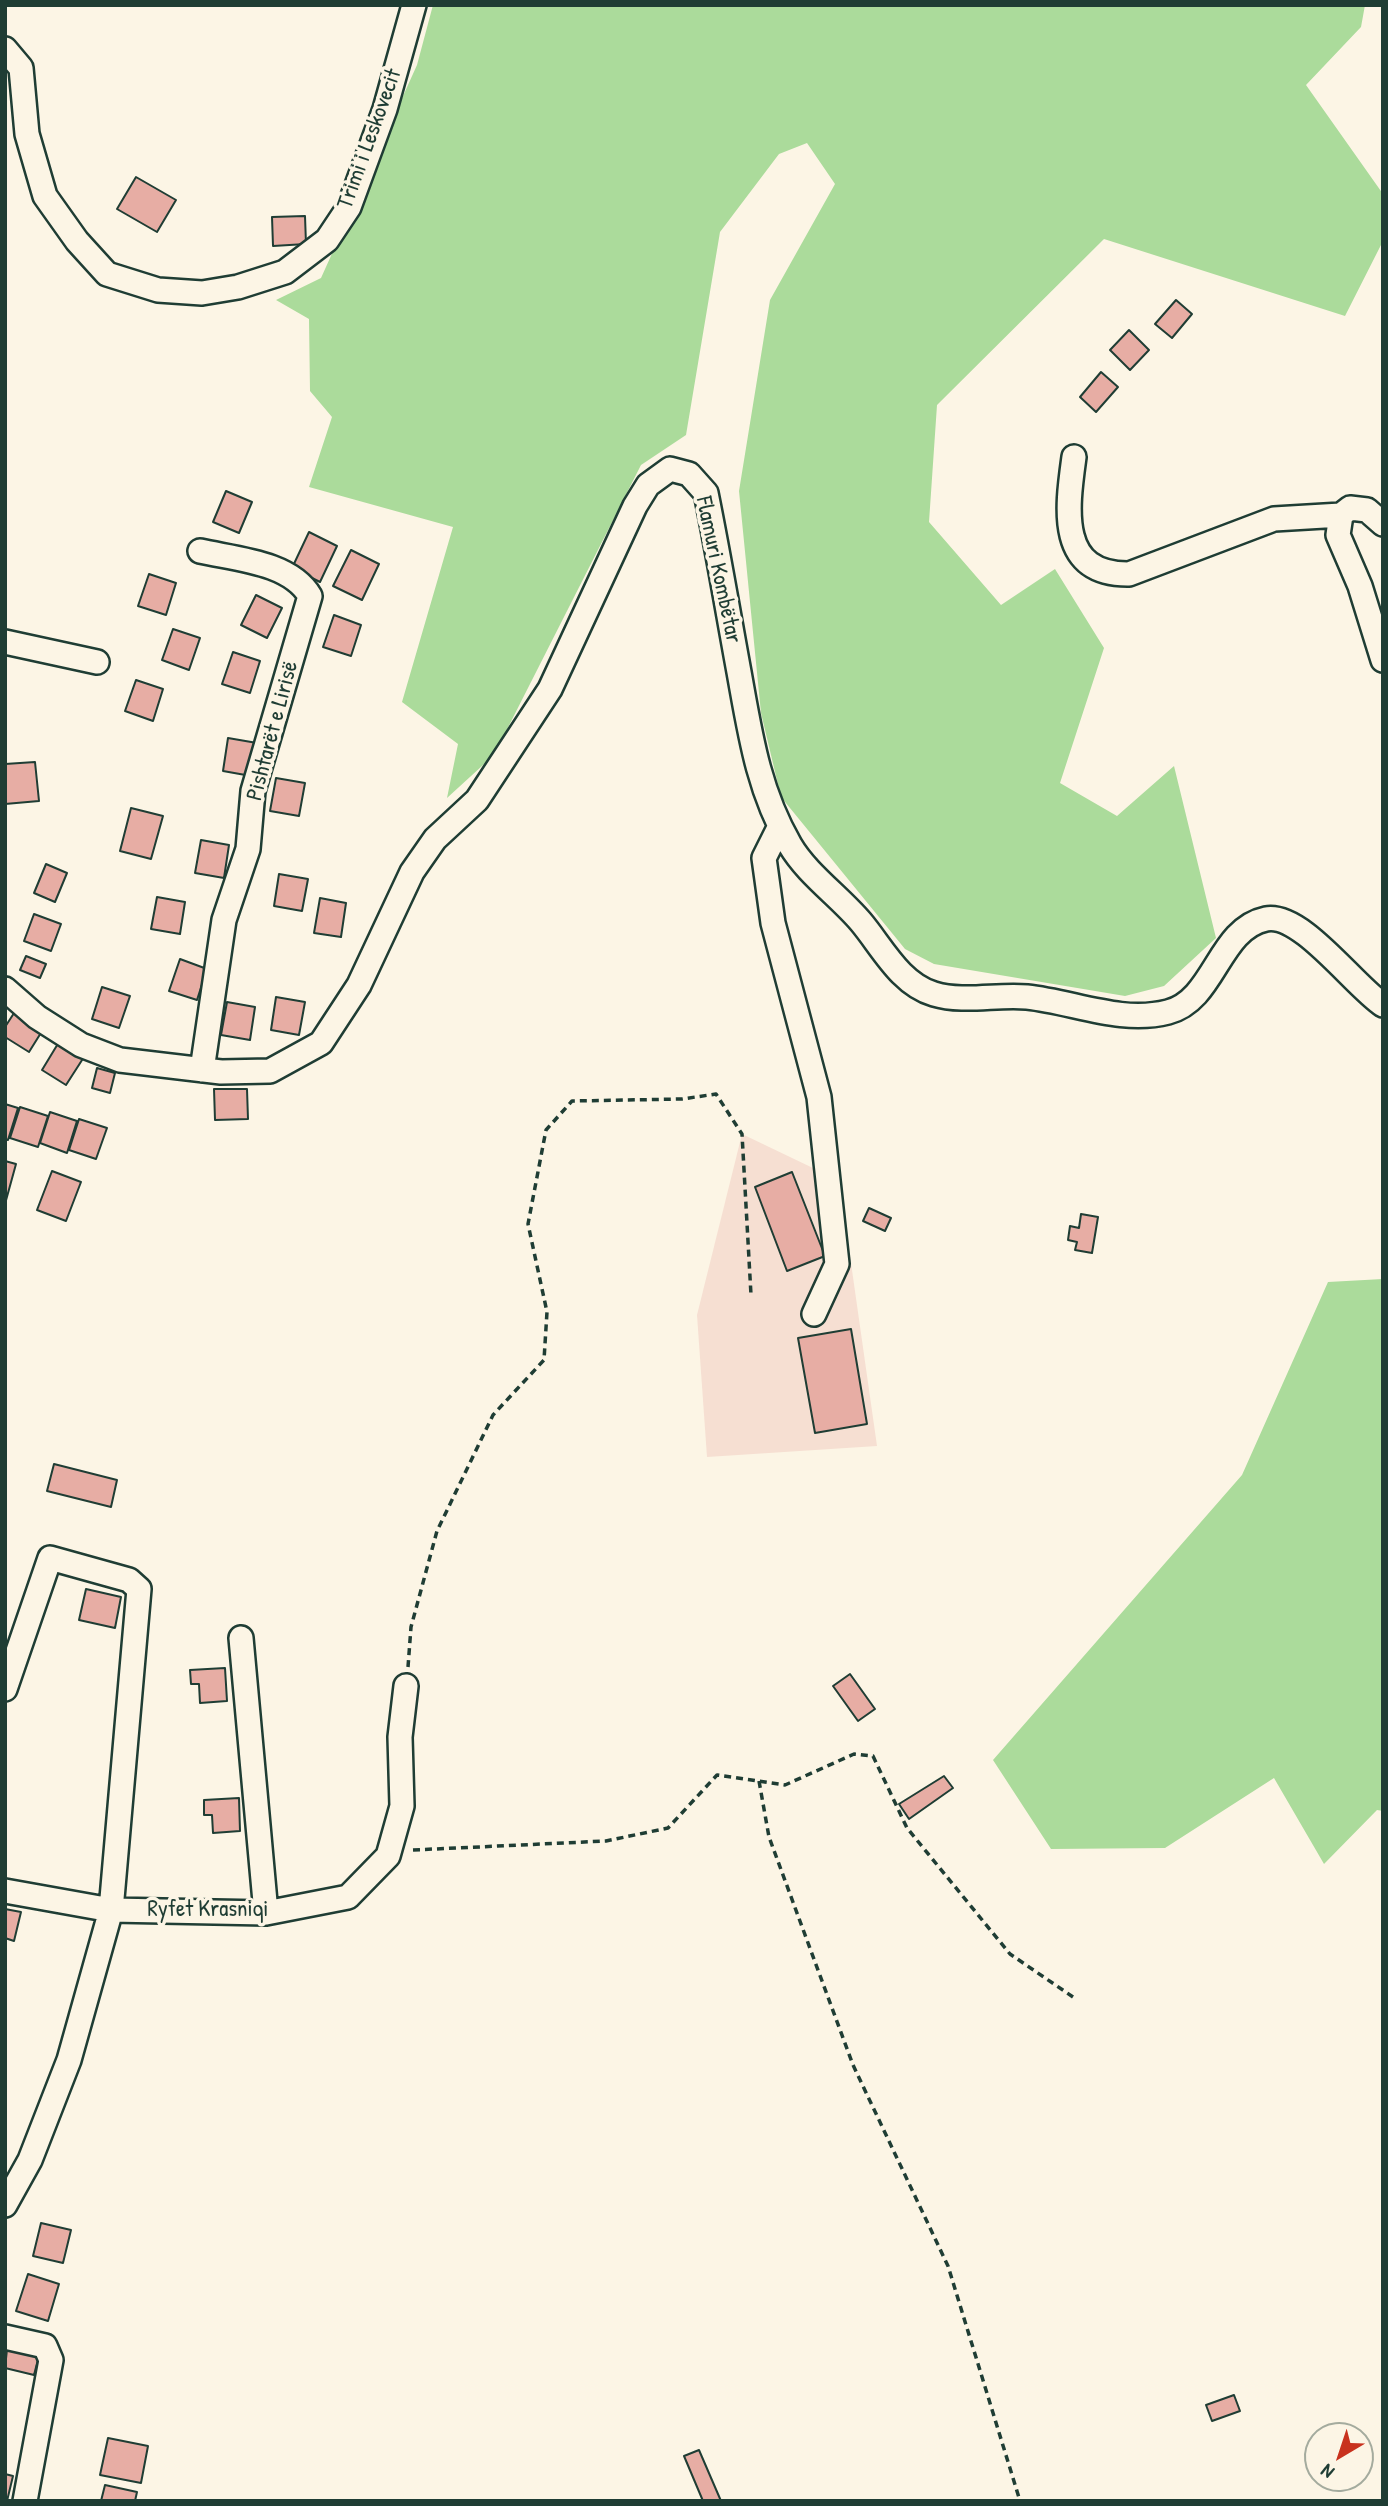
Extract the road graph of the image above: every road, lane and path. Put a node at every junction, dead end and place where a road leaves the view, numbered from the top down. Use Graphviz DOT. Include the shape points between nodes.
graph roads {
  1 [pos="414,5"];
  2 [pos="5,49"];
  3 [pos="1074,457"];
  4 [pos="1341,515"];
  5 [pos="1383,523"];
  6 [pos="200,551"];
  7 [pos="5,642"];
  8 [pos="1383,660"];
  9 [pos="97,662"];
  10 [pos="780,826"];
  11 [pos="5,989"];
  12 [pos="1383,1005"];
  13 [pos="202,1070"];
  14 [pos="751,1296"];
  15 [pos="814,1314"];
  16 [pos="240,1638"];
  17 [pos="406,1686"];
  18 [pos="5,1689"];
  19 [pos="759,1781"];
  20 [pos="390,1851"];
  21 [pos="5,1891"];
  22 [pos="110,1910"];
  23 [pos="266,1913"];
  24 [pos="1073,1997"];
  25 [pos="5,2205"];
  26 [pos="5,2337"];
  27 [pos="25,2501"];
  28 [pos="1020,2501"];
  1 -- 2 [label="street, Trimi i Leskovecit" via="385,109 353,195 327,240 285,272 202,293 158,290 107,274 77,241 45,196 27,134 21,68"];
  3 -- 4 [label="street" via="1067,512 1088,565 1107,574 1129,574 1274,519"];
  4 -- 5 [label="street" via="1350,508 1367,510"];
  4 -- 8 [label="street" via="1338,535"];
  6 -- 13 [label="street, Pishtarët e Lirisë" via="286,572 310,596 253,791 248,849 224,920"];
  7 -- 9 [label="street"];
  10 -- 12 [label="street, Flamuri Kombëtar" via="792,848 862,924 890,962 933,994 1025,997 1120,1015 1171,1011 1204,985 1237,937 1269,918 1303,932"];
  10 -- 13 [label="street, Flamuri Kombëtar" via="756,765 706,493 689,474 670,469 648,485 635,506 550,689 477,800 435,839 412,872 359,985 321,1043 270,1071"];
  10 -- 15 [label="street" via="764,858 773,923 819,1097 838,1264"];
  11 -- 13 [label="street, Flamuri Kombëtar" via="80,1045 120,1060"];
  14 -- 17 [label="path" via="742,1134 716,1094 572,1101 546,1130 528,1224 547,1312 544,1360 493,1415 438,1531 411,1627"];
  16 -- 23 [label="street"];
  17 -- 20 [label="street, Ryfet Krasniqi" via="400,1737 402,1806"];
  18 -- 22 [label="street" via="50,1558 129,1580 139,1589"];
  19 -- 20 [label="path" via="717,1775 668,1828 606,1841"];
  19 -- 24 [label="path" via="785,1785 854,1754 873,1756 907,1828 1010,1954"];
  19 -- 28 [label="path" via="769,1837 853,2065 948,2266"];
  20 -- 23 [label="street, Ryfet Krasniqi" via="348,1897"];
  21 -- 22 [label="street, Ryfet Krasniqi"];
  22 -- 23 [label="street, Ryfet Krasniqi"];
  22 -- 25 [label="street" via="69,2060 30,2160"];
  26 -- 27 [label="street" via="46,2346 51,2360"];
}
